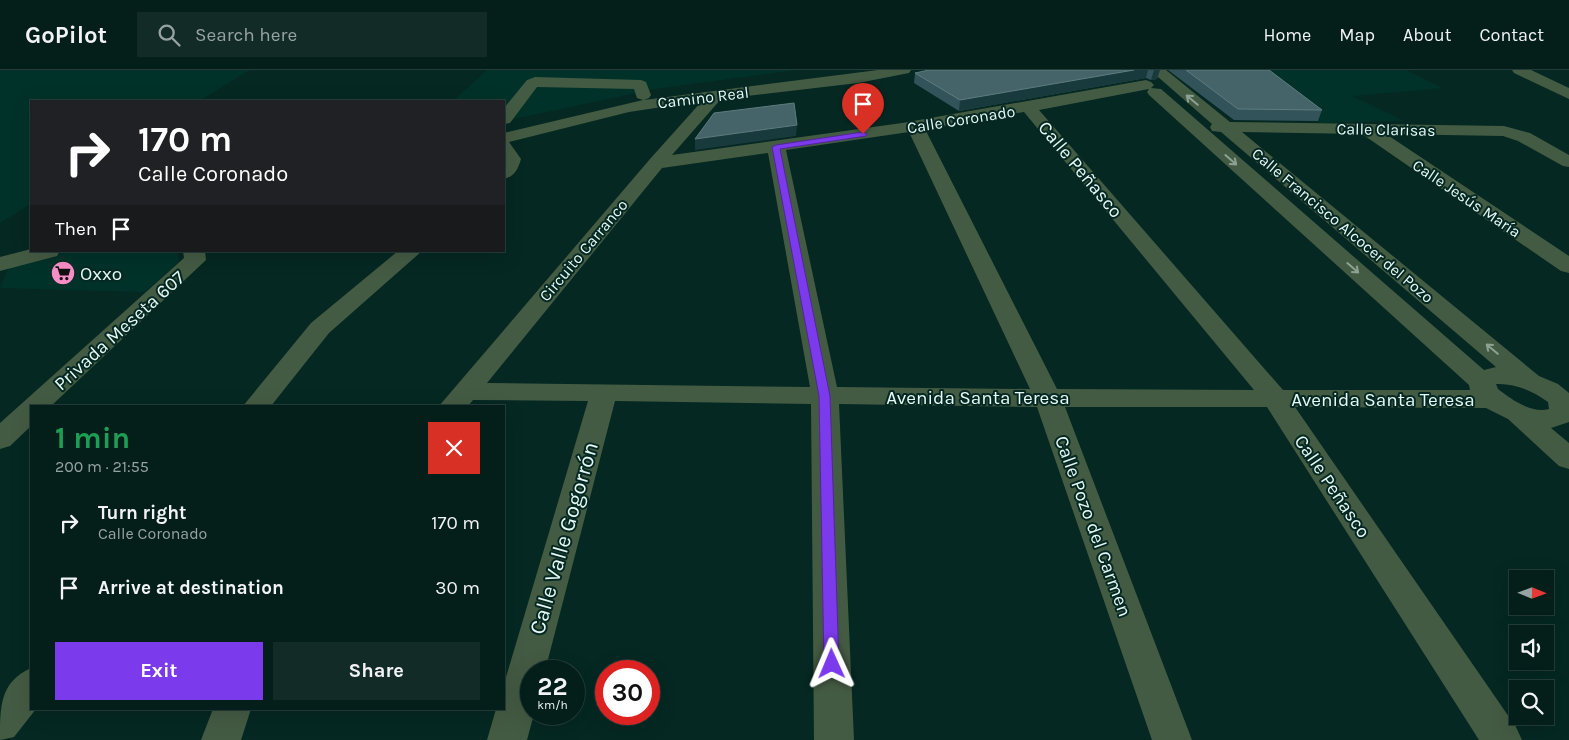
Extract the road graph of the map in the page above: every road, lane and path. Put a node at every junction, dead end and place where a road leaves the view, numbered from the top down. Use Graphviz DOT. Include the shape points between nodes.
graph roads {
  1 [pos="593,70"];
  2 [pos="649,70"];
  3 [pos="830,70"];
  4 [pos="904,70"];
  5 [pos="1129,70"];
  6 [pos="1519,70"];
  7 [pos="1152,77"];
  8 [pos="583,83"];
  9 [pos="642,90"];
  10 [pos="1569,94"];
  11 [pos="715,96"];
  12 [pos="568,105"];
  13 [pos="1029,108"];
  14 [pos="505,118"];
  15 [pos="505,126"];
  16 [pos="915,126"];
  17 [pos="1194,127"];
  18 [pos="1225,127"];
  19 [pos="1366,129"];
  20 [pos="505,138"];
  21 [pos="776,147"];
  22 [pos="505,148"];
  23 [pos="1569,162"];
  24 [pos="656,163"];
  25 [pos="505,172"];
  26 [pos="30,237"];
  27 [pos="0,244"];
  28 [pos="45,252"];
  29 [pos="194,252"];
  30 [pos="410,252"];
  31 [pos="0,264"];
  32 [pos="1569,266"];
  33 [pos="1529,380"];
  34 [pos="1487,390"];
  35 [pos="604,393"];
  36 [pos="825,396"];
  37 [pos="1048,398"];
  38 [pos="1275,398"];
  39 [pos="460,399"];
  40 [pos="36,405"];
  41 [pos="258,405"];
  42 [pos="1565,408"];
  43 [pos="30,411"];
  44 [pos="1516,413"];
  45 [pos="0,438"];
  46 [pos="1569,459"];
  47 [pos="30,686"];
  48 [pos="232,710"];
  49 [pos="0,724"];
  50 [pos="221,740"];
  51 [pos="507,740"];
  52 [pos="834,740"];
  53 [pos="1172,740"];
  54 [pos="1502,740"];
  1 -- 8 [label="street"];
  2 -- 9 [label="street"];
  3 -- 9 [label="street, Camino Real" via="666,90"];
  4 -- 11 [label="street, Camino Real"];
  5 -- 7 [label="street, Calle Francisco Alcocer del Pozo"];
  6 -- 10 [label="street"];
  7 -- 13 [label="street, Calle Coronado"];
  7 -- 17 [label="street, Calle Francisco Alcocer del Pozo"];
  18 -- 7 [label="street, Calle Francisco Alcocer del Pozo, one-way"];
  8 -- 9 [label="street"];
  8 -- 12 [label="street"];
  8 -- 14 [label="street" via="532,83"];
  9 -- 12 [label="street, Camino Real"];
  11 -- 20 [label="street, Camino Real" via="629,107"];
  11 -- 24 [label="street, Circuito Carranco"];
  12 -- 15 [label="street, Camino Real"];
  13 -- 16 [label="street, Calle Coronado"];
  13 -- 38 [label="street, Calle Peñasco"];
  16 -- 21 [label="street, Calle Coronado"];
  16 -- 37 [label="street, Calle Pozo del Carmen"];
  17 -- 18 [label="street, Calle Clarisas"];
  17 -- 34 [label="street, Calle Francisco Alcocer del Pozo, one-way"];
  18 -- 19 [label="street, Calle Clarisas"];
  33 -- 18 [label="street, Calle Francisco Alcocer del Pozo, one-way"];
  19 -- 23 [label="street, Calle Clarisas" via="1504,130 1524,137"];
  19 -- 32 [label="street, Calle Jesús María"];
  21 -- 24 [label="street, Calle Coronado"];
  21 -- 36 [label="street"];
  22 -- 25 [label="street" via="512,158"];
  24 -- 39 [label="street, Circuito Carranco"];
  26 -- 27 [label="street"];
  28 -- 31 [label="street"];
  29 -- 40 [label="street, Privada Meseta 607" via="195,260"];
  30 -- 41 [label="street" via="320,328"];
  33 -- 34 [label="street" via="1495,375 1484,379"];
  33 -- 42 [label="street" via="1548,389"];
  34 -- 38 [label="street, Avenida Santa Teresa"];
  34 -- 44 [label="street, Calle Francisco Alcocer del Pozo"];
  35 -- 36 [label="street, Avenida Santa Teresa"];
  35 -- 39 [label="street, Avenida Santa Teresa"];
  35 -- 51 [label="street, Calle Valle Gogorrón"];
  36 -- 37 [label="street, Avenida Santa Teresa"];
  36 -- 52 [label="street"];
  37 -- 38 [label="street, Avenida Santa Teresa"];
  37 -- 53 [label="street, Calle Pozo del Carmen"];
  38 -- 54 [label="street, Calle Peñasco"];
  42 -- 44 [label="street" via="1556,417 1542,419"];
  43 -- 45 [label="street"];
  44 -- 46 [label="street"];
  47 -- 49 [label="street"];
  48 -- 50 [label="street"];
}
